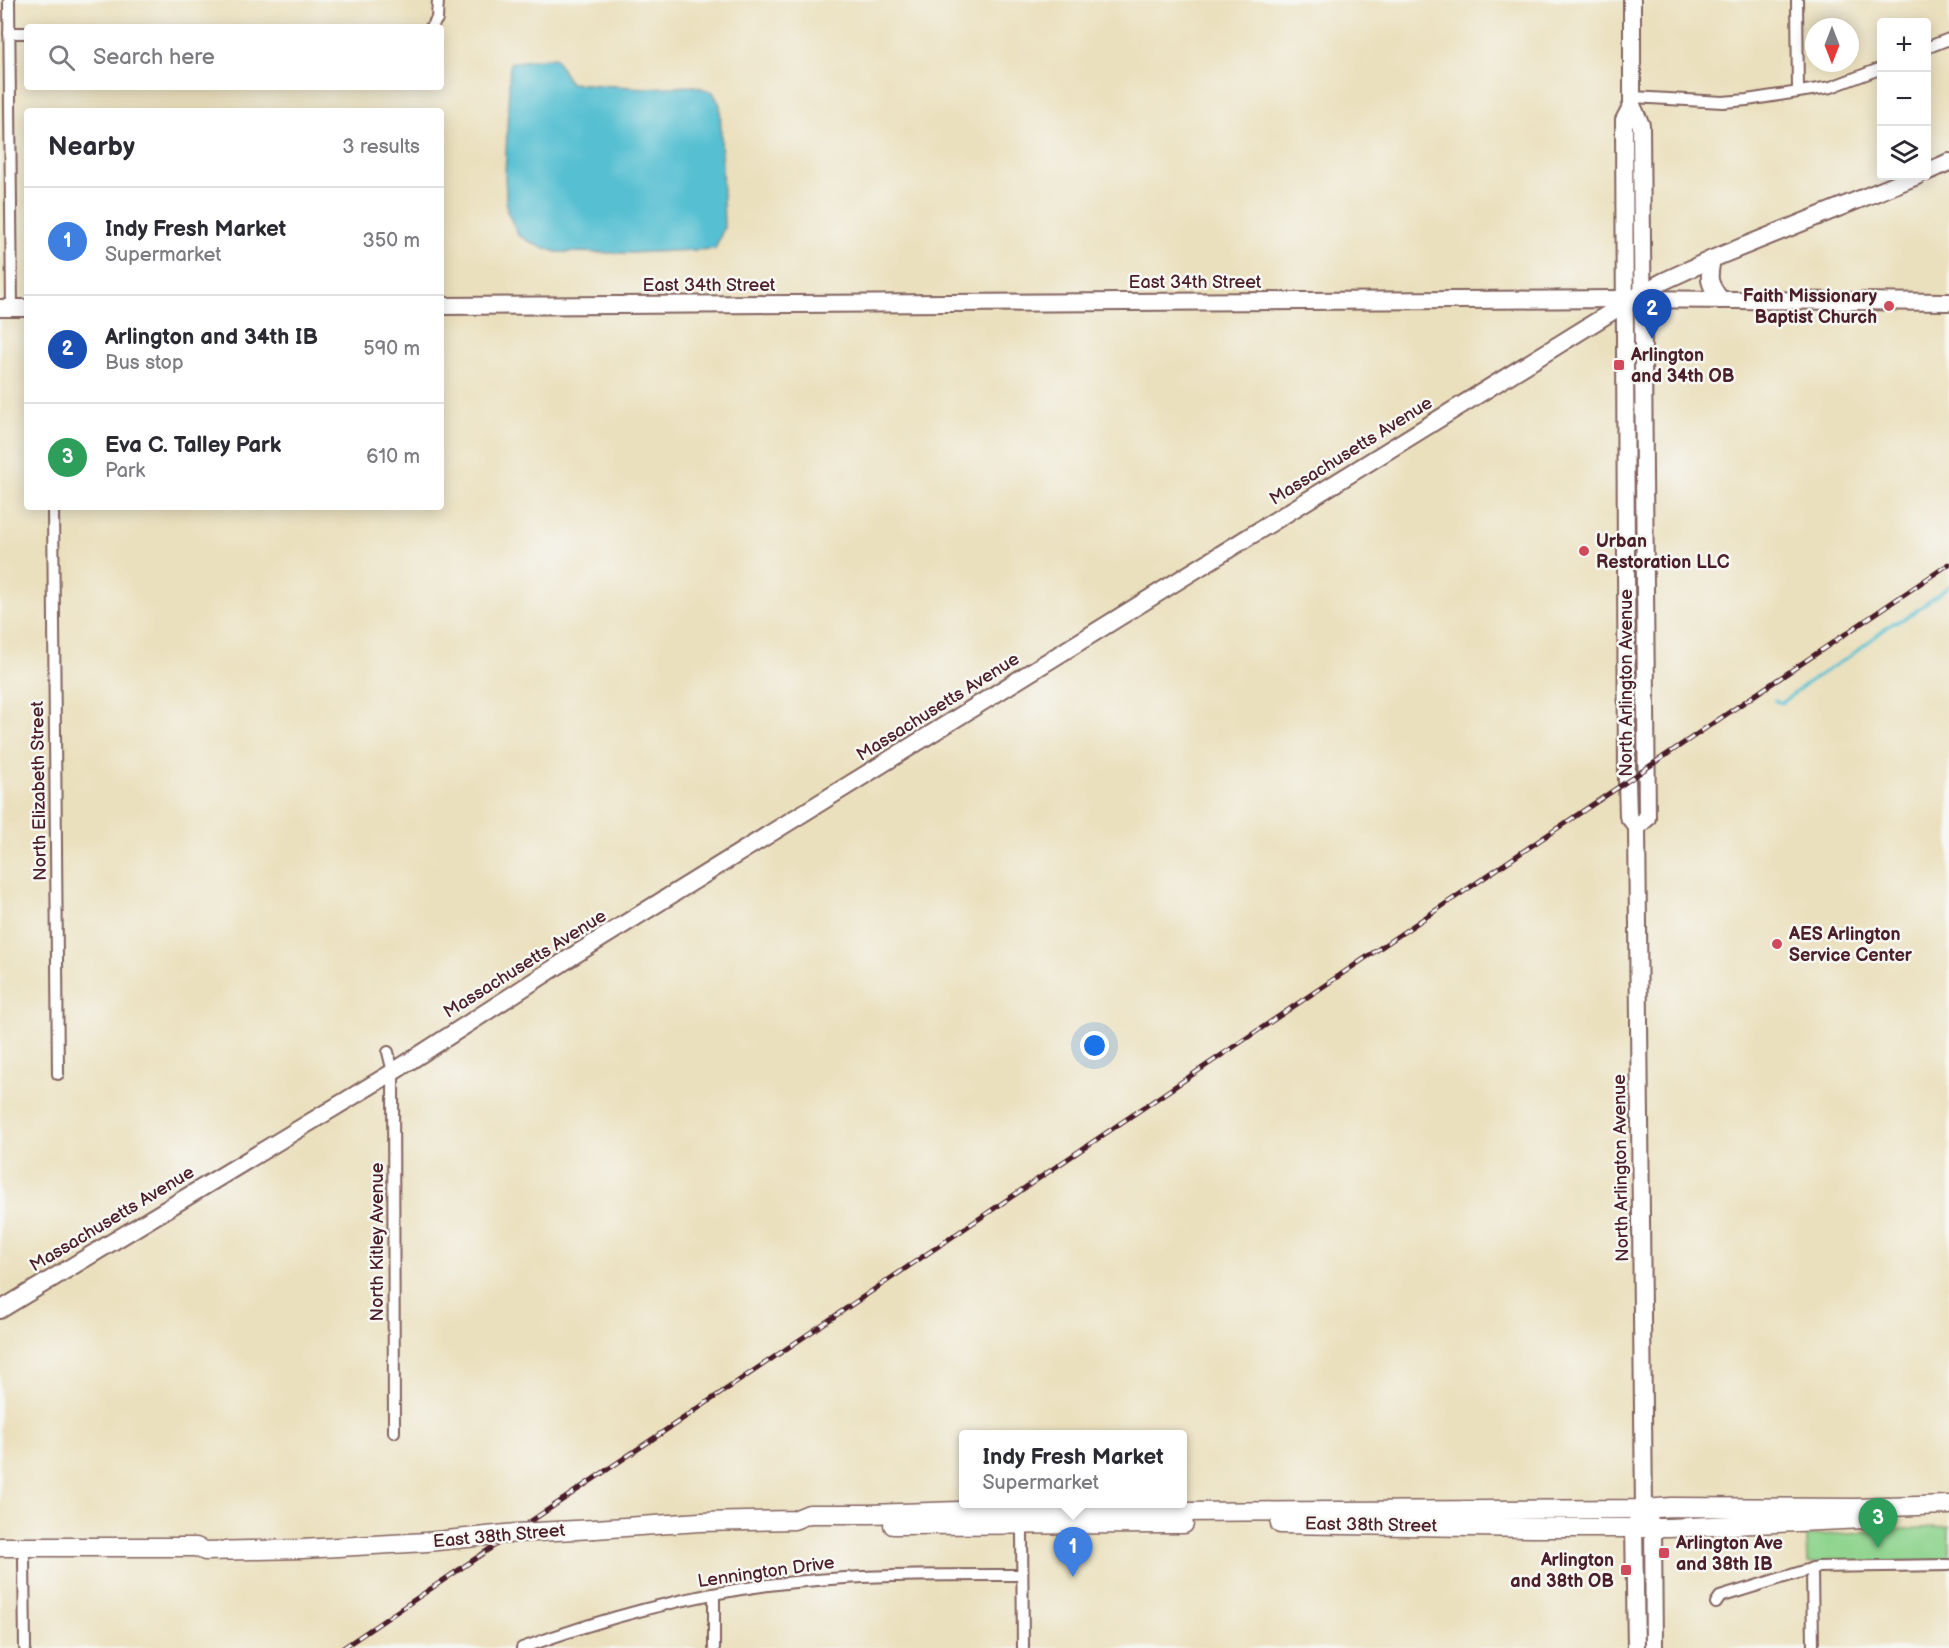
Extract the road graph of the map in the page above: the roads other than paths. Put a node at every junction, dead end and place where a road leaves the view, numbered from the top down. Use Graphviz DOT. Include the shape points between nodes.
graph roads {
  1 [pos="9,0"];
  2 [pos="438,0"];
  3 [pos="1632,0"];
  4 [pos="1797,0"];
  5 [pos="433,24"];
  6 [pos="9,33"];
  7 [pos="24,33"];
  8 [pos="1949,39"];
  9 [pos="1931,46"];
  10 [pos="1877,70"];
  11 [pos="1798,92"];
  12 [pos="1632,101"];
  13 [pos="1949,162"];
  14 [pos="1931,170"];
  15 [pos="1907,180"];
  16 [pos="1712,259"];
  17 [pos="1633,299"];
  18 [pos="1720,300"];
  19 [pos="1949,302"];
  20 [pos="444,306"];
  21 [pos="13,308"];
  22 [pos="53,510"];
  23 [pos="387,1052"];
  24 [pos="393,1072"];
  25 [pos="58,1074"];
  26 [pos="0,1310"];
  27 [pos="394,1432"];
  28 [pos="1949,1505"];
  29 [pos="1644,1509"];
  30 [pos="1019,1517"];
  31 [pos="1949,1517"];
  32 [pos="1634,1527"];
  33 [pos="1653,1527"];
  34 [pos="0,1547"];
  35 [pos="205,1551"];
  36 [pos="24,1558"];
  37 [pos="0,1559"];
  38 [pos="1949,1566"];
  39 [pos="1812,1568"];
  40 [pos="1022,1575"];
  41 [pos="714,1595"];
  42 [pos="1716,1603"];
  43 [pos="25,1648"];
  44 [pos="522,1648"];
  45 [pos="714,1648"];
  46 [pos="1023,1648"];
  47 [pos="1636,1648"];
  48 [pos="1654,1648"];
  49 [pos="1813,1648"];
  1 -- 6 [label="street"];
  2 -- 5 [label="street"];
  3 -- 12 [label="main road, North Arlington Avenue"];
  4 -- 11 [label="street"];
  6 -- 7 [label="street"];
  6 -- 21 [label="street"];
  8 -- 9 [label="street"];
  10 -- 11 [label="street" via="1843,84"];
  11 -- 12 [label="street" via="1723,102"];
  12 -- 17 [label="main road, North Arlington Avenue" via="1624,120"];
  13 -- 14 [label="main road"];
  15 -- 16 [label="main road, Massachusetts Avenue"];
  16 -- 17 [label="main road, Massachusetts Avenue"];
  16 -- 18 [label="main road" via="1709,281"];
  17 -- 18 [label="main road, East 34th Street"];
  17 -- 20 [label="main road, East 34th Street"];
  17 -- 24 [label="main road, Massachusetts Avenue" via="584,949"];
  17 -- 29 [label="main road, North Arlington Avenue" via="1647,818 1637,827"];
  18 -- 19 [label="main road, East 34th Street"];
  22 -- 25 [label="street, North Elizabeth Street"];
  23 -- 24 [label="street, North Kitley Avenue"];
  24 -- 26 [label="main road, Massachusetts Avenue"];
  24 -- 27 [label="street, North Kitley Avenue"];
  28 -- 29 [label="main road, East 38th Street"];
  29 -- 30 [label="main road, East 38th Street"];
  29 -- 32 [label="main road, North Arlington Avenue"];
  29 -- 33 [label="main road, North Arlington Avenue"];
  30 -- 32 [label="main road, East 38th Street"];
  30 -- 35 [label="main road, East 38th Street, bridge" via="809,1514 794,1520 700,1522 302,1549"];
  30 -- 40 [label="street"];
  31 -- 33 [label="main road, East 38th Street"];
  32 -- 33 [label="main road, East 38th Street"];
  32 -- 47 [label="main road"];
  33 -- 48 [label="main road, North Arlington Avenue"];
  34 -- 35 [label="main road, East 38th Street" via="196,1547"];
  35 -- 36 [label="main road, East 38th Street" via="196,1557"];
  36 -- 37 [label="main road, East 38th Street"];
  36 -- 43 [label="street"];
  38 -- 39 [label="street"];
  39 -- 42 [label="street" via="1720,1597"];
  39 -- 49 [label="street"];
  40 -- 41 [label="street, Lennington Drive" via="831,1579"];
  40 -- 46 [label="street"];
  41 -- 44 [label="street, Lennington Drive" via="594,1624"];
  41 -- 45 [label="street"];
}
